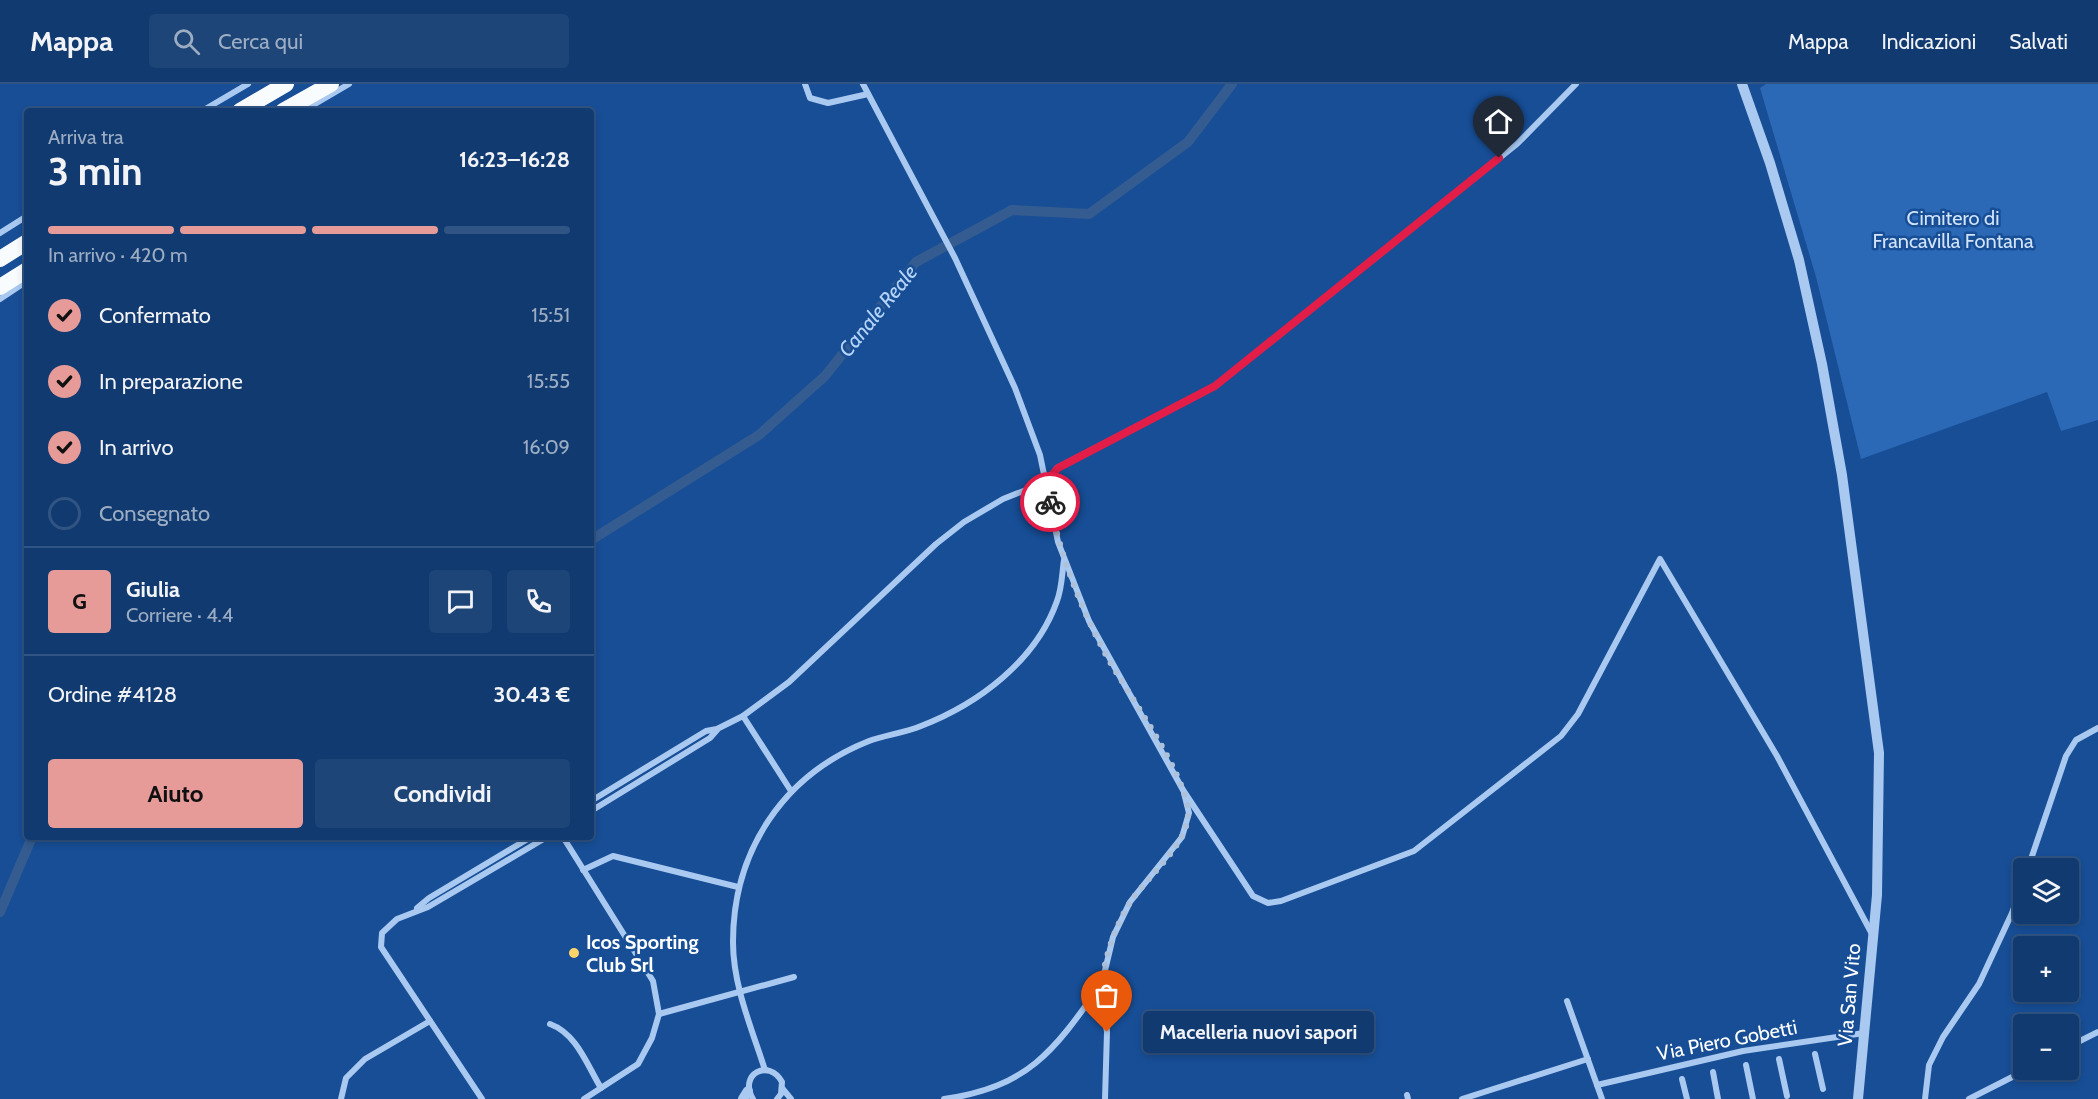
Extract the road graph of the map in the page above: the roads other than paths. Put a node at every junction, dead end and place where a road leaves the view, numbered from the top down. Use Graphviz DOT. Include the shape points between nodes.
graph roads {
  1 [pos="248,84"];
  2 [pos="286,84"];
  3 [pos="331,84"];
  4 [pos="349,84"];
  5 [pos="805,84"];
  6 [pos="863,84"];
  7 [pos="1576,84"];
  8 [pos="1742,84"];
  9 [pos="868,94"];
  10 [pos="207,108"];
  11 [pos="245,108"];
  12 [pos="289,108"];
  13 [pos="308,108"];
  14 [pos="24,218"];
  15 [pos="0,233"];
  16 [pos="24,244"];
  17 [pos="0,259"];
  18 [pos="24,272"];
  19 [pos="24,283"];
  20 [pos="0,287"];
  21 [pos="0,299"];
  22 [pos="1046,482"];
  23 [pos="1064,558"];
  24 [pos="742,716"];
  25 [pos="2098,728"];
  26 [pos="717,729"];
  27 [pos="1183,790"];
  28 [pos="791,791"];
  29 [pos="594,799"];
  30 [pos="594,809"];
  31 [pos="526,840"];
  32 [pos="542,840"];
  33 [pos="565,840"];
  34 [pos="2031,858"];
  35 [pos="583,870"];
  36 [pos="738,887"];
  37 [pos="2013,910"];
  38 [pos="414,911"];
  39 [pos="1873,935"];
  40 [pos="794,977"];
  41 [pos="1102,983"];
  42 [pos="740,992"];
  43 [pos="1567,1001"];
  44 [pos="659,1014"];
  45 [pos="430,1021"];
  46 [pos="550,1024"];
  47 [pos="2098,1032"];
  48 [pos="1864,1033"];
  49 [pos="2079,1042"];
  50 [pos="1815,1054"];
  51 [pos="1588,1059"];
  52 [pos="1779,1059"];
  53 [pos="1746,1065"];
  54 [pos="765,1070"];
  55 [pos="1713,1072"];
  56 [pos="2013,1077"];
  57 [pos="1682,1079"];
  58 [pos="1597,1085"];
  59 [pos="601,1088"];
  60 [pos="782,1088"];
  61 [pos="1823,1089"];
  62 [pos="748,1096"];
  63 [pos="1787,1096"];
  64 [pos="341,1099"];
  65 [pos="482,1099"];
  66 [pos="584,1099"];
  67 [pos="777,1099"];
  68 [pos="791,1099"];
  69 [pos="944,1099"];
  70 [pos="1105,1099"];
  71 [pos="1462,1099"];
  72 [pos="1602,1099"];
  73 [pos="1687,1099"];
  74 [pos="1718,1099"];
  75 [pos="1753,1099"];
  76 [pos="1858,1099"];
  77 [pos="1925,1099"];
  78 [pos="1969,1099"];
  1 -- 10 [label="street"];
  2 -- 11 [label="highway"];
  3 -- 12 [label="highway"];
  4 -- 13 [label="street"];
  5 -- 9 [label="street" via="810,98 828,103"];
  6 -- 9 [label="street"];
  7 -- 22 [label="street" via="1517,144 1215,386 1058,468"];
  8 -- 39 [label="street, Via San Vito" via="1798,260 1842,475 1879,753"];
  9 -- 22 [label="street" via="955,258 1015,388 1040,454"];
  14 -- 15 [label="street"];
  16 -- 17 [label="highway"];
  18 -- 20 [label="highway"];
  19 -- 21 [label="street"];
  22 -- 23 [label="street"];
  22 -- 24 [label="street" via="1003,499 964,522 789,682"];
  23 -- 27 [label="street" via="1106,655"];
  23 -- 28 [label="street" via="1058,600 1042,632 986,693 952,713 869,741 843,754"];
  24 -- 26 [label="street"];
  24 -- 28 [label="street"];
  25 -- 34 [label="street" via="2076,740 2066,756"];
  26 -- 29 [label="street" via="706,731"];
  26 -- 30 [label="street" via="710,738"];
  27 -- 39 [label="street" via="1253,896 1268,903 1407,854 1561,736 1578,714 1660,559 1777,756"];
  27 -- 41 [label="street" via="1189,813 1182,837 1131,902 1113,937"];
  28 -- 36 [label="street" via="752,845"];
  31 -- 38 [label="street"];
  32 -- 38 [label="street" via="428,907"];
  33 -- 35 [label="street"];
  35 -- 36 [label="street" via="613,856"];
  35 -- 44 [label="street" via="653,981"];
  36 -- 42 [label="street" via="733,944"];
  37 -- 77 [label="street" via="1979,984 1929,1065"];
  38 -- 45 [label="street" via="382,933 381,947"];
  39 -- 48 [label="street, Via San Vito"];
  40 -- 42 [label="street"];
  41 -- 69 [label="street" via="1042,1060 1011,1080 967,1096"];
  41 -- 70 [label="street" via="1107,1032"];
  42 -- 44 [label="street"];
  42 -- 54 [label="street"];
  43 -- 51 [label="street"];
  44 -- 59 [label="street" via="638,1064"];
  45 -- 64 [label="street" via="365,1059 346,1078"];
  45 -- 65 [label="street"];
  46 -- 59 [label="street" via="573,1040"];
  47 -- 49 [label="street"];
  48 -- 58 [label="street, Via Piero Gobetti" via="1743,1051"];
  48 -- 76 [label="street, Via San Vito"];
  50 -- 61 [label="street"];
  51 -- 58 [label="street"];
  51 -- 71 [label="street"];
  52 -- 63 [label="street"];
  53 -- 75 [label="street"];
  54 -- 60 [label="street" via="779,1077"];
  54 -- 62 [label="street" via="753,1074"];
  55 -- 74 [label="street"];
  56 -- 78 [label="street"];
  57 -- 73 [label="street"];
  58 -- 72 [label="street"];
  59 -- 66 [label="street"];
  60 -- 67 [label="street"];
  60 -- 68 [label="street"];
}
